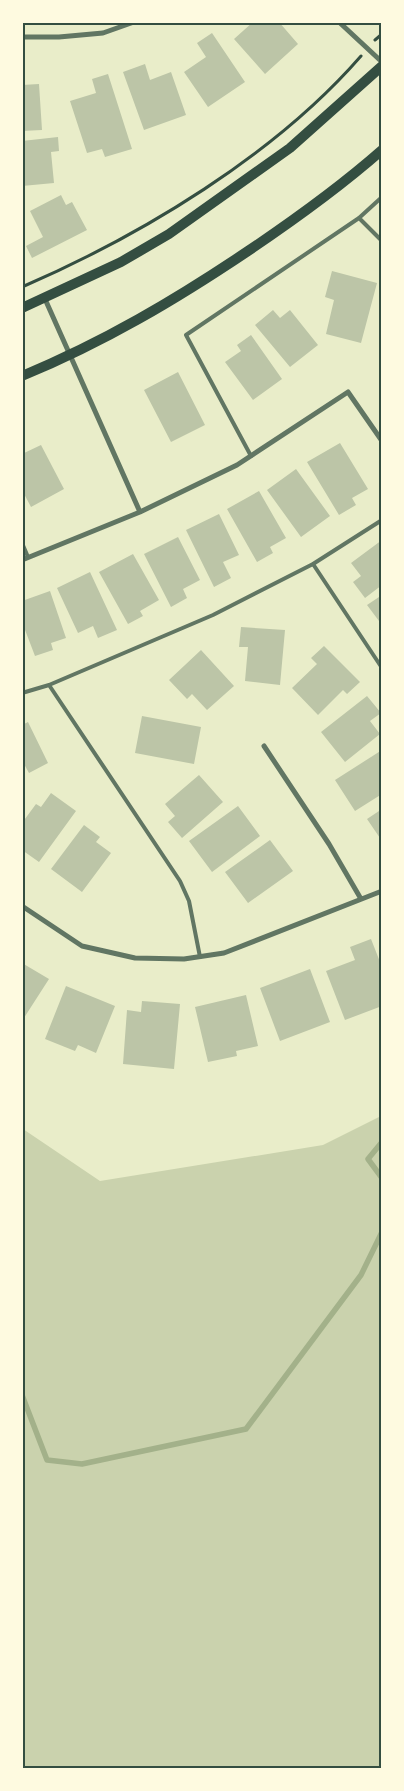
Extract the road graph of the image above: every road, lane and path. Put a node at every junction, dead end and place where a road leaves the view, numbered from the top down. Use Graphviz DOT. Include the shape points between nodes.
graph roads {
  1 [pos="134,22"];
  2 [pos="339,22"];
  3 [pos="382,34"];
  4 [pos="22,37"];
  5 [pos="367,48"];
  6 [pos="382,62"];
  7 [pos="382,66"];
  8 [pos="382,150"];
  9 [pos="382,197"];
  10 [pos="359,218"];
  11 [pos="382,241"];
  12 [pos="22,287"];
  13 [pos="45,299"];
  14 [pos="22,308"];
  15 [pos="70,356"];
  16 [pos="22,376"];
  17 [pos="382,441"];
  18 [pos="251,456"];
  19 [pos="140,512"];
  20 [pos="382,520"];
  21 [pos="22,543"];
  22 [pos="25,559"];
  23 [pos="313,564"];
  24 [pos="382,668"];
  25 [pos="49,685"];
  26 [pos="22,693"];
  27 [pos="264,746"];
  28 [pos="382,891"];
  29 [pos="361,899"];
  30 [pos="22,906"];
  31 [pos="200,956"];
  1 -- 4 [label="street" via="103,33"];
  2 -- 5 [label="street"];
  3 -- 5 [label="path"];
  5 -- 6 [label="street"];
  5 -- 12 [label="path" via="342,77 275,138 213,183 140,228"];
  7 -- 13 [label="main road" via="290,148 208,208 121,262"];
  8 -- 15 [label="main road" via="294,220 197,285"];
  9 -- 10 [label="lane"];
  10 -- 11 [label="lane"];
  10 -- 18 [label="lane" via="186,335"];
  13 -- 14 [label="main road"];
  13 -- 15 [label="street"];
  15 -- 16 [label="main road"];
  15 -- 19 [label="street"];
  17 -- 18 [label="street" via="348,392"];
  18 -- 19 [label="street"];
  19 -- 22 [label="street"];
  20 -- 23 [label="lane"];
  21 -- 22 [label="lane"];
  23 -- 24 [label="lane"];
  23 -- 25 [label="lane" via="213,615"];
  25 -- 26 [label="lane"];
  25 -- 31 [label="lane" via="180,881 189,902"];
  27 -- 29 [label="street"];
  28 -- 29 [label="street"];
  29 -- 31 [label="street" via="224,953"];
  30 -- 31 [label="street" via="82,946 135,958 184,959"];
}
